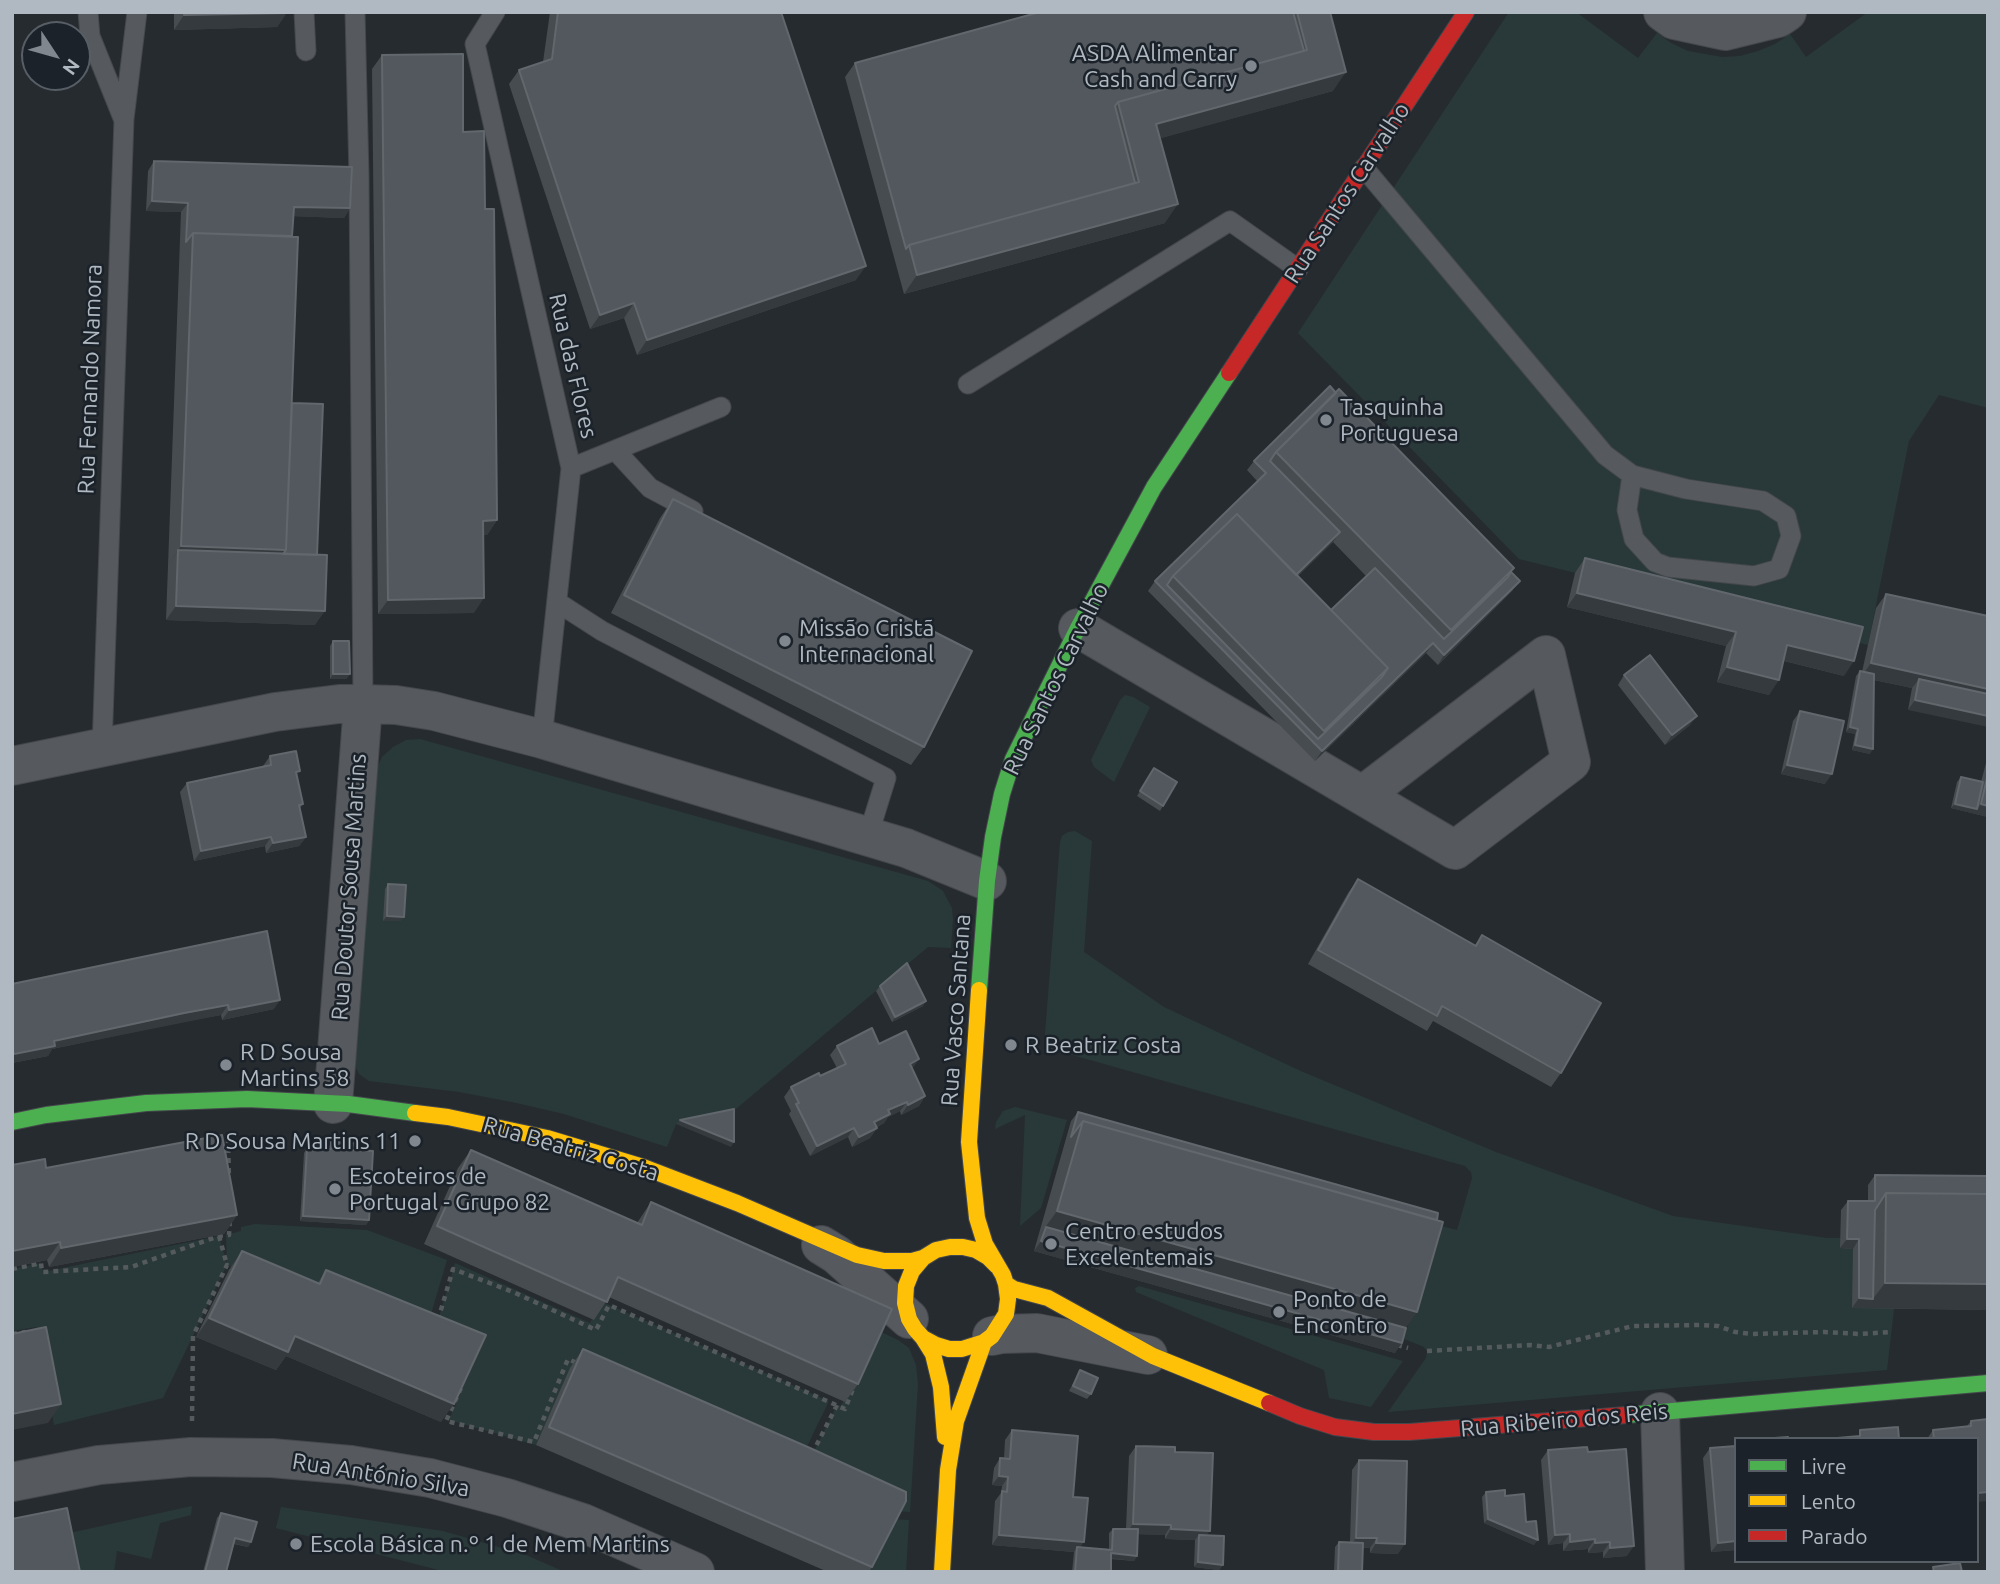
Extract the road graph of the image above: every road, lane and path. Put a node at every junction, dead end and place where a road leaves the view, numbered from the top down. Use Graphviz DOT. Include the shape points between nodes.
graph roads {
  1 [pos="88,12"];
  2 [pos="137,12"];
  3 [pos="304,12"];
  4 [pos="355,12"];
  5 [pos="495,12"];
  6 [pos="1663,12"];
  7 [pos="1787,12"];
  8 [pos="1462,13"];
  9 [pos="306,51"];
  10 [pos="124,118"];
  11 [pos="1364,168"];
  12 [pos="1298,269"];
  13 [pos="968,384"];
  14 [pos="721,407"];
  15 [pos="615,450"];
  16 [pos="571,468"];
  17 [pos="1632,475"];
  18 [pos="706,518"];
  19 [pos="556,602"];
  20 [pos="1077,628"];
  21 [pos="363,704"];
  22 [pos="542,739"];
  23 [pos="102,747"];
  24 [pos="12,766"];
  25 [pos="1363,795"];
  26 [pos="867,836"];
  27 [pos="987,881"];
  28 [pos="333,1104"];
  29 [pos="12,1122"];
  30 [pos="239,1137"];
  31 [pos="969,1142"];
  32 [pos="229,1187"];
  33 [pos="958,1187"];
  34 [pos="230,1213"];
  35 [pos="798,1230"];
  36 [pos="944,1233"];
  37 [pos="219,1236"];
  38 [pos="930,1254"];
  39 [pos="227,1265"];
  40 [pos="997,1266"];
  41 [pos="12,1269"];
  42 [pos="238,1270"];
  43 [pos="1006,1284"];
  44 [pos="438,1321"];
  45 [pos="916,1328"];
  46 [pos="35,1330"];
  47 [pos="1891,1332"];
  48 [pos="12,1334"];
  49 [pos="988,1339"];
  50 [pos="1397,1345"];
  51 [pos="1408,1348"];
  52 [pos="1427,1351"];
  53 [pos="1153,1356"];
  54 [pos="580,1364"];
  55 [pos="1988,1383"];
  56 [pos="855,1385"];
  57 [pos="462,1387"];
  58 [pos="836,1405"];
  59 [pos="1660,1412"];
  60 [pos="812,1455"];
  61 [pos="191,1457"];
  62 [pos="948,1470"];
  63 [pos="12,1482"];
  64 [pos="695,1572"];
  65 [pos="942,1572"];
  66 [pos="1665,1572"];
  1 -- 10 [label="lane" via="90,36"];
  2 -- 10 [label="lane, Rua Fernando Namora"];
  3 -- 9 [label="lane"];
  4 -- 21 [label="lane"];
  5 -- 16 [label="lane, Rua das Flores" via="475,44"];
  6 -- 7 [label="street" via="1674,20 1725,31"];
  8 -- 11 [label="street, Rua Santos Carvalho"];
  10 -- 23 [label="lane, Rua Fernando Namora"];
  11 -- 12 [label="street, Rua Santos Carvalho"];
  11 -- 17 [label="lane" via="1605,455"];
  12 -- 13 [label="lane" via="1230,220"];
  12 -- 20 [label="street, Rua Santos Carvalho" via="1154,487"];
  14 -- 15 [label="lane"];
  15 -- 16 [label="lane"];
  15 -- 18 [label="lane" via="650,488"];
  16 -- 19 [label="lane, Rua das Flores"];
  17 -- 17 [label="lane" via="1627,510 1634,539 1655,562 1754,576 1779,569 1791,536 1786,516 1763,501"];
  19 -- 22 [label="lane, Rua das Flores"];
  19 -- 26 [label="lane" via="602,631 886,778"];
  20 -- 25 [label="street"];
  20 -- 27 [label="street, Rua Santos Carvalho" via="1013,759"];
  21 -- 22 [label="street" via="434,711"];
  21 -- 23 [label="street" via="275,712"];
  21 -- 28 [label="street, Rua Doutor Sousa Martins"];
  22 -- 26 [label="street"];
  23 -- 24 [label="street"];
  25 -- 25 [label="street" via="1455,850 1571,762 1546,655"];
  26 -- 27 [label="street"];
  27 -- 31 [label="street, Rua Vasco Santana"];
  28 -- 29 [label="street" via="247,1099 146,1103"];
  28 -- 35 [label="street, Rua Beatriz Costa" via="448,1117 547,1138 643,1167"];
  30 -- 32 [label="path" via="228,1136"];
  31 -- 33 [label="street, Rua Vasco Santana"];
  31 -- 40 [label="street, Rua Vasco Santana" via="977,1218"];
  34 -- 37 [label="path" via="229,1235"];
  35 -- 38 [label="street, Rua Beatriz Costa" via="857,1255 884,1261 912,1261"];
  35 -- 45 [label="street, Rua Beatriz Costa" via="837,1255"];
  36 -- 38 [label="street"];
  37 -- 39 [label="path"];
  37 -- 41 [label="path" via="131,1267 42,1272 41,1263"];
  38 -- 40 [label="street" via="963,1247 976,1250"];
  38 -- 45 [label="street" via="912,1271 906,1286 905,1303"];
  39 -- 42 [label="path"];
  39 -- 61 [label="path" via="193,1336"];
  40 -- 43 [label="street, Rua Vasco Santana"];
  43 -- 49 [label="street" via="1006,1314"];
  43 -- 53 [label="street, Rua Ribeiro dos Reis" via="1048,1298"];
  44 -- 58 [label="path" via="453,1269 596,1330 609,1305"];
  45 -- 49 [label="street" via="948,1349"];
  45 -- 62 [label="street" via="933,1354 941,1387"];
  46 -- 48 [label="path"];
  47 -- 52 [label="path" via="1752,1334 1718,1326 1633,1326 1549,1347"];
  49 -- 53 [label="street, Rua Ribeiro dos Reis" via="1037,1333"];
  49 -- 62 [label="street" via="956,1421"];
  50 -- 51 [label="path"];
  53 -- 59 [label="street, Rua Ribeiro dos Reis" via="1300,1416 1374,1432"];
  54 -- 57 [label="path" via="568,1359 534,1442 446,1421"];
  55 -- 59 [label="street, Rua Ribeiro dos Reis"];
  56 -- 58 [label="path" via="845,1409"];
  58 -- 60 [label="path"];
  59 -- 66 [label="street"];
  61 -- 63 [label="street, Rua António Silva" via="99,1465"];
  61 -- 64 [label="street, Rua António Silva" via="298,1460 430,1478 583,1523"];
  62 -- 65 [label="street"];
}
